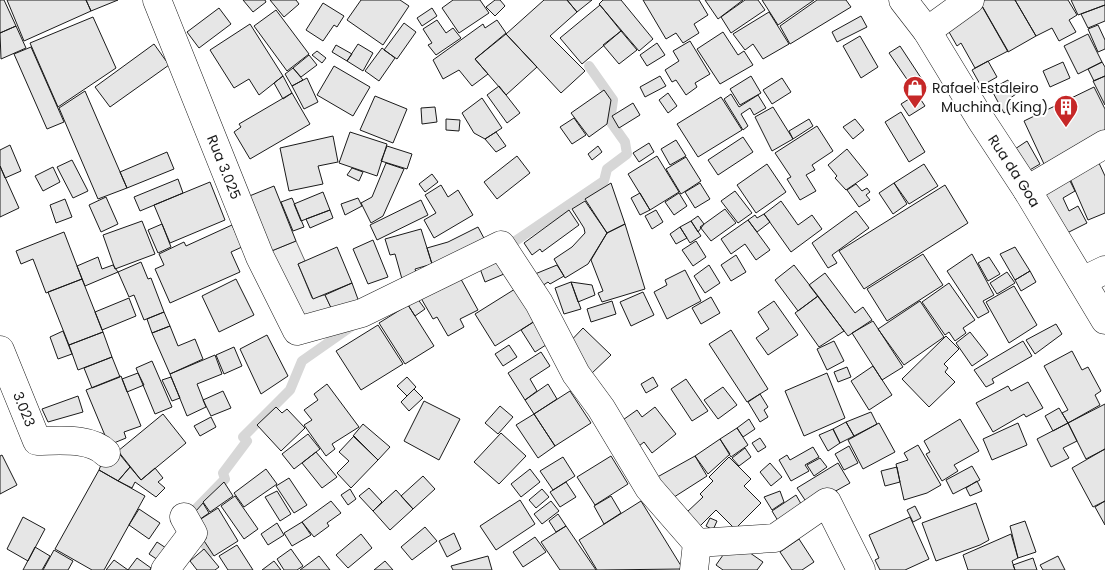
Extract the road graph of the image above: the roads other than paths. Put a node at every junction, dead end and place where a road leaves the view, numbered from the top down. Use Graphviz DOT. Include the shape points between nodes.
graph roads {
  1 [pos="157,0"];
  2 [pos="902,0"];
  3 [pos="970,0"];
  4 [pos="927,31"];
  5 [pos="1105,144"];
  6 [pos="1028,190"];
  7 [pos="1094,276"];
  8 [pos="1105,320"];
  9 [pos="0,350"];
  10 [pos="106,454"];
  11 [pos="184,517"];
  12 [pos="697,542"];
  13 [pos="165,570"];
  14 [pos="694,570"];
  15 [pos="860,570"];
  1 -- 12 [label="street, Rua 3.025" via="260,258 298,331 362,313 501,245 539,303 576,374 650,488"];
  2 -- 4 [label="street, Rua da Goa"];
  3 -- 4 [label="street"];
  4 -- 6 [label="street, Rua da Goa" via="980,120"];
  5 -- 6 [label="street"];
  6 -- 7 [label="street, Rua da Goa"];
  7 -- 8 [label="street, Rua da Goa"];
  9 -- 10 [label="street, 3.023" via="37,441 99,446"];
  11 -- 13 [label="street" via="193,533"];
  12 -- 14 [label="street"];
  12 -- 15 [label="street" via="775,538 827,502"];
}
